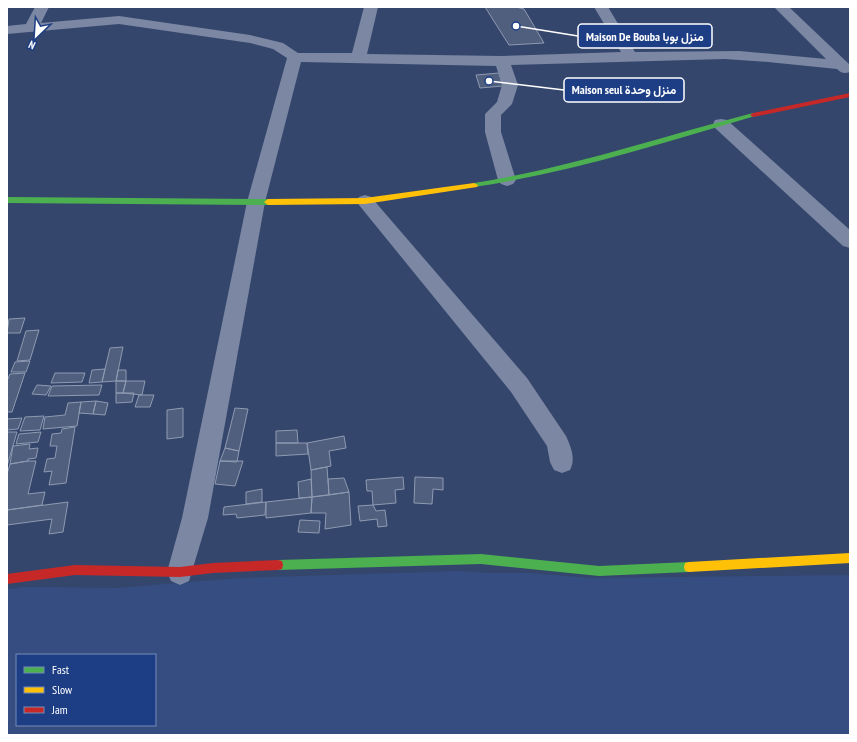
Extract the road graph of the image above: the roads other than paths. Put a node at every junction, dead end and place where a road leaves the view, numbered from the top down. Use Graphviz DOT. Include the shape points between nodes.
graph roads {
  1 [pos="42,7"];
  2 [pos="371,7"];
  3 [pos="601,7"];
  4 [pos="781,7"];
  5 [pos="32,27"];
  6 [pos="7,30"];
  7 [pos="295,57"];
  8 [pos="359,57"];
  9 [pos="631,57"];
  10 [pos="502,61"];
  11 [pos="845,70"];
  12 [pos="850,94"];
  13 [pos="721,124"];
  14 [pos="507,180"];
  15 [pos="7,200"];
  16 [pos="365,201"];
  17 [pos="256,202"];
  18 [pos="850,241"];
  19 [pos="562,462"];
  20 [pos="850,558"];
  21 [pos="180,572"];
  22 [pos="7,579"];
  1 -- 5 [label="street"];
  2 -- 8 [label="street"];
  3 -- 9 [label="street"];
  4 -- 11 [label="street"];
  5 -- 6 [label="street"];
  5 -- 7 [label="street" via="119,20 250,39 278,46"];
  7 -- 8 [label="street"];
  7 -- 17 [label="street"];
  8 -- 10 [label="street"];
  9 -- 10 [label="street"];
  9 -- 11 [label="street" via="727,55"];
  10 -- 14 [label="street" via="510,85 504,104 493,114 493,132"];
  12 -- 13 [label="street"];
  13 -- 14 [label="street" via="607,156"];
  13 -- 18 [label="street"];
  14 -- 16 [label="street"];
  15 -- 17 [label="street"];
  16 -- 17 [label="street"];
  16 -- 19 [label="street" via="519,385 558,443"];
  17 -- 21 [label="street" via="195,518"];
  20 -- 21 [label="street" via="599,571 481,559 319,563"];
  21 -- 22 [label="street" via="75,570"];
}
